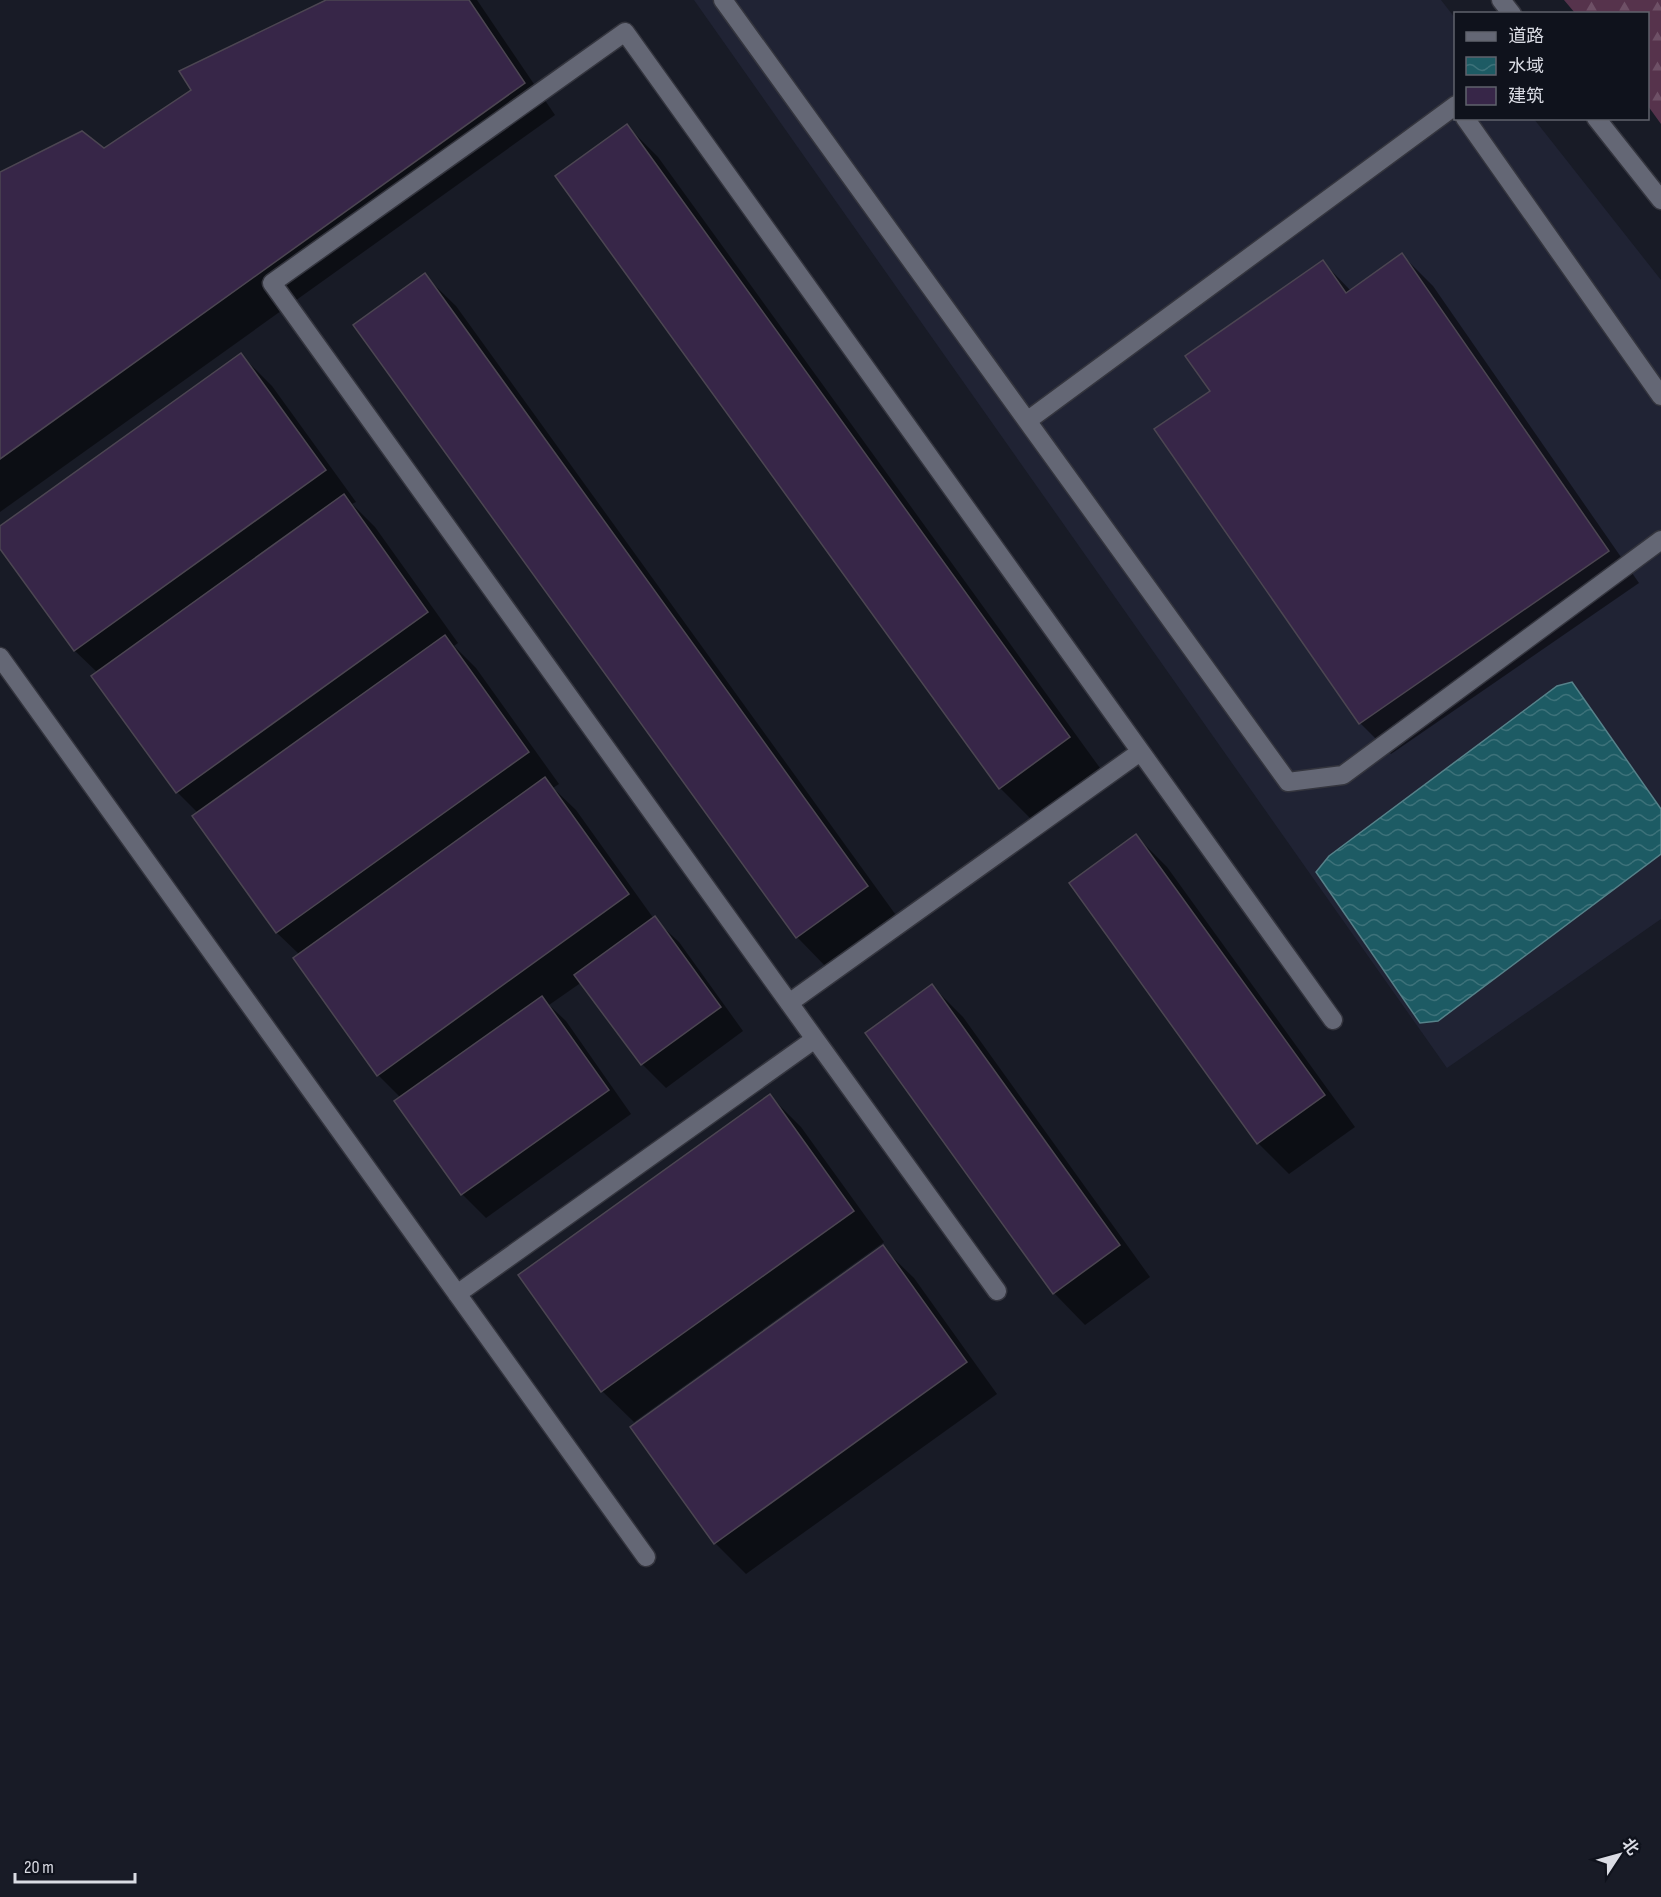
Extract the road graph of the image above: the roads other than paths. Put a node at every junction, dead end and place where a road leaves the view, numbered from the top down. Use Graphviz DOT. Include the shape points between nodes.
graph roads {
  1 [pos="723,0"];
  2 [pos="1501,0"];
  3 [pos="1510,12"];
  4 [pos="1454,106"];
  5 [pos="1466,120"];
  6 [pos="1598,120"];
  7 [pos="1661,200"];
  8 [pos="1661,396"];
  9 [pos="1027,421"];
  10 [pos="1661,540"];
  11 [pos="0,657"];
  12 [pos="1140,752"];
  13 [pos="789,1003"];
  14 [pos="1333,1020"];
  15 [pos="815,1039"];
  16 [pos="997,1291"];
  17 [pos="457,1294"];
  18 [pos="646,1557"];
  1 -- 9 [label="street"];
  2 -- 3 [label="street"];
  4 -- 9 [label="street"];
  5 -- 8 [label="street"];
  6 -- 7 [label="street"];
  9 -- 10 [label="street" via="1288,782 1342,775"];
  11 -- 17 [label="street"];
  12 -- 13 [label="street"];
  12 -- 13 [label="street" via="625,32 272,283"];
  12 -- 14 [label="street"];
  13 -- 15 [label="street"];
  15 -- 16 [label="street"];
  15 -- 17 [label="street"];
  17 -- 18 [label="street"];
}
